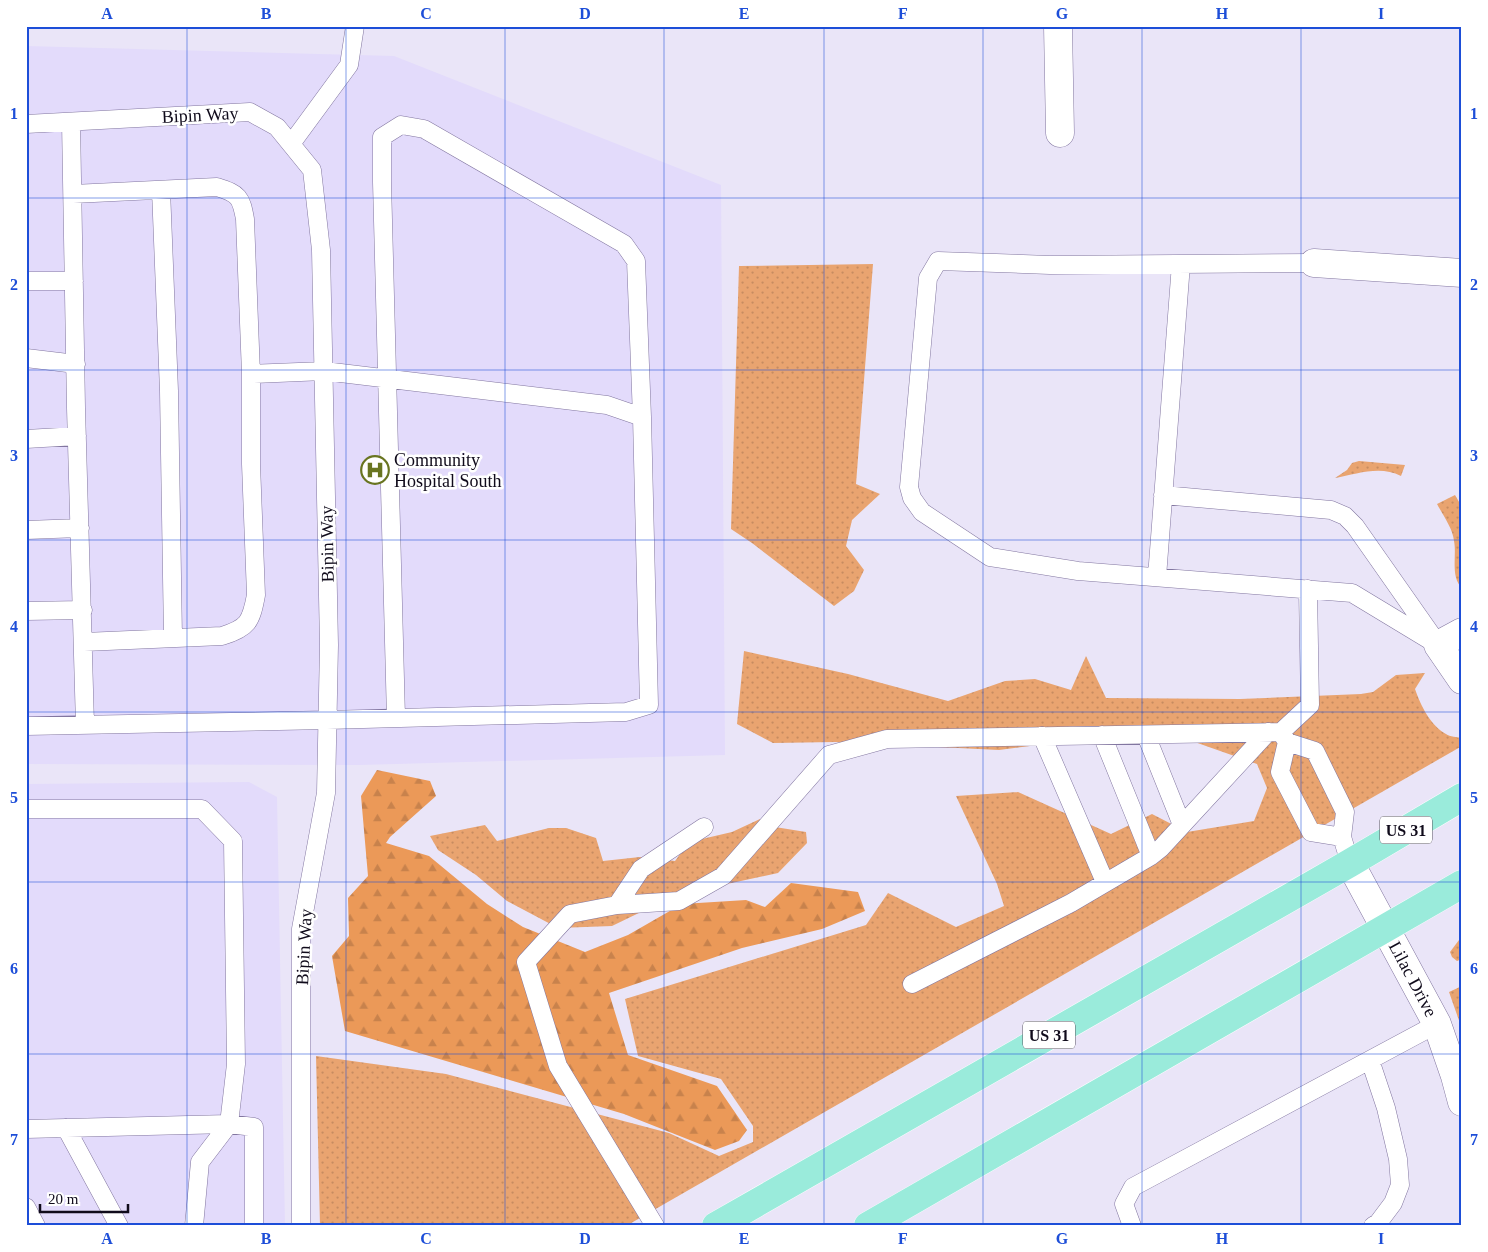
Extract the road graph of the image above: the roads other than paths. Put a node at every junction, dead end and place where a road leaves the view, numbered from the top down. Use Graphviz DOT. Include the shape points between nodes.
graph roads {
  1 [pos="355,26"];
  2 [pos="1058,26"];
  3 [pos="71,122"];
  4 [pos="26,124"];
  5 [pos="1060,132"];
  6 [pos="291,144"];
  7 [pos="161,190"];
  8 [pos="73,194"];
  9 [pos="1314,263"];
  10 [pos="1181,264"];
  11 [pos="1462,273"];
  12 [pos="26,281"];
  13 [pos="74,281"];
  14 [pos="26,358"];
  15 [pos="76,364"];
  16 [pos="324,371"];
  17 [pos="250,374"];
  18 [pos="388,378"];
  19 [pos="642,417"];
  20 [pos="77,436"];
  21 [pos="26,439"];
  22 [pos="1163,495"];
  23 [pos="80,528"];
  24 [pos="26,530"];
  25 [pos="1157,578"];
  26 [pos="1308,590"];
  27 [pos="83,610"];
  28 [pos="26,611"];
  29 [pos="1462,632"];
  30 [pos="173,638"];
  31 [pos="84,642"];
  32 [pos="1438,645"];
  33 [pos="1462,680"];
  34 [pos="396,718"];
  35 [pos="328,720"];
  36 [pos="85,725"];
  37 [pos="26,726"];
  38 [pos="1146,734"];
  39 [pos="1102,735"];
  40 [pos="1042,736"];
  41 [pos="1279,736"];
  42 [pos="1462,797"];
  43 [pos="26,809"];
  44 [pos="1182,825"];
  45 [pos="704,827"];
  46 [pos="1342,837"];
  47 [pos="1151,856"];
  48 [pos="1350,863"];
  49 [pos="1105,882"];
  50 [pos="1462,884"];
  51 [pos="617,905"];
  52 [pos="1386,928"];
  53 [pos="912,984"];
  54 [pos="1437,1024"];
  55 [pos="1370,1060"];
  56 [pos="1462,1102"];
  57 [pos="229,1124"];
  58 [pos="66,1128"];
  59 [pos="26,1129"];
  60 [pos="26,1207"];
  61 [pos="36,1226"];
  62 [pos="119,1226"];
  63 [pos="194,1226"];
  64 [pos="254,1226"];
  65 [pos="301,1226"];
  66 [pos="655,1226"];
  67 [pos="716,1226"];
  68 [pos="868,1226"];
  69 [pos="1132,1226"];
  70 [pos="1373,1226"];
  1 -- 6 [label="lane" via="349,65"];
  2 -- 5 [label="street"];
  3 -- 4 [label="lane, Bipin Way"];
  3 -- 6 [label="lane, Bipin Way" via="250,112 277,127"];
  3 -- 8 [label="lane"];
  6 -- 16 [label="lane, Bipin Way" via="312,170 321,250"];
  7 -- 8 [label="lane"];
  7 -- 17 [label="lane" via="217,187 232,192 242,202"];
  7 -- 30 [label="lane" via="169,391"];
  8 -- 13 [label="lane"];
  9 -- 10 [label="lane"];
  9 -- 11 [label="street"];
  10 -- 22 [label="lane"];
  10 -- 25 [label="lane" via="1050,265 938,261 928,278 909,487 922,512 990,557 1078,571"];
  12 -- 13 [label="lane"];
  13 -- 15 [label="lane"];
  14 -- 15 [label="lane"];
  15 -- 20 [label="lane"];
  16 -- 17 [label="lane"];
  16 -- 18 [label="lane"];
  16 -- 35 [label="lane, Bipin Way"];
  17 -- 30 [label="lane" via="256,596 252,615 240,630 222,636"];
  18 -- 19 [label="lane" via="607,405"];
  18 -- 19 [label="lane" via="382,137 401,125 424,129 624,244 636,261"];
  18 -- 34 [label="lane"];
  19 -- 34 [label="lane" via="648,705 626,712"];
  20 -- 21 [label="lane"];
  20 -- 23 [label="lane"];
  22 -- 25 [label="lane"];
  22 -- 32 [label="lane" via="1331,510 1345,516"];
  23 -- 24 [label="lane"];
  23 -- 27 [label="lane"];
  25 -- 26 [label="lane"];
  26 -- 32 [label="lane" via="1352,593"];
  26 -- 41 [label="lane" via="1310,705"];
  27 -- 28 [label="lane"];
  27 -- 31 [label="lane"];
  29 -- 32 [label="street"];
  30 -- 31 [label="lane"];
  31 -- 36 [label="lane"];
  32 -- 33 [label="street"];
  34 -- 35 [label="lane"];
  35 -- 36 [label="lane"];
  35 -- 65 [label="lane, Bipin Way" via="326,793 301,930"];
  36 -- 37 [label="lane"];
  38 -- 39 [label="lane"];
  38 -- 41 [label="lane"];
  38 -- 44 [label="lane"];
  39 -- 40 [label="lane"];
  39 -- 47 [label="lane"];
  40 -- 49 [label="lane"];
  40 -- 51 [label="lane" via="887,740 829,755 723,876 679,902"];
  41 -- 44 [label="lane"];
  41 -- 46 [label="lane" via="1315,752 1345,812"];
  41 -- 46 [label="lane" via="1280,772 1310,832"];
  42 -- 48 [label="main road, US 31"];
  43 -- 57 [label="lane" via="202,809 233,841 236,1064"];
  44 -- 47 [label="lane"];
  45 -- 51 [label="lane" via="641,870"];
  46 -- 48 [label="lane"];
  47 -- 49 [label="lane"];
  48 -- 52 [label="street, Lilac Drive"];
  48 -- 67 [label="main road, US 31"];
  49 -- 53 [label="lane"];
  50 -- 52 [label="main road"];
  51 -- 66 [label="lane" via="570,914 526,962 558,1066"];
  52 -- 54 [label="street, Lilac Drive"];
  52 -- 68 [label="main road"];
  54 -- 55 [label="lane"];
  54 -- 56 [label="street, Lilac Drive"];
  55 -- 69 [label="lane" via="1133,1187 1124,1204"];
  55 -- 70 [label="lane" via="1386,1108 1398,1159 1400,1185 1393,1203"];
  57 -- 58 [label="lane"];
  57 -- 63 [label="lane" via="200,1162"];
  57 -- 64 [label="lane" via="254,1127"];
  58 -- 59 [label="lane"];
  58 -- 62 [label="lane"];
  60 -- 61 [label="lane"];
}
